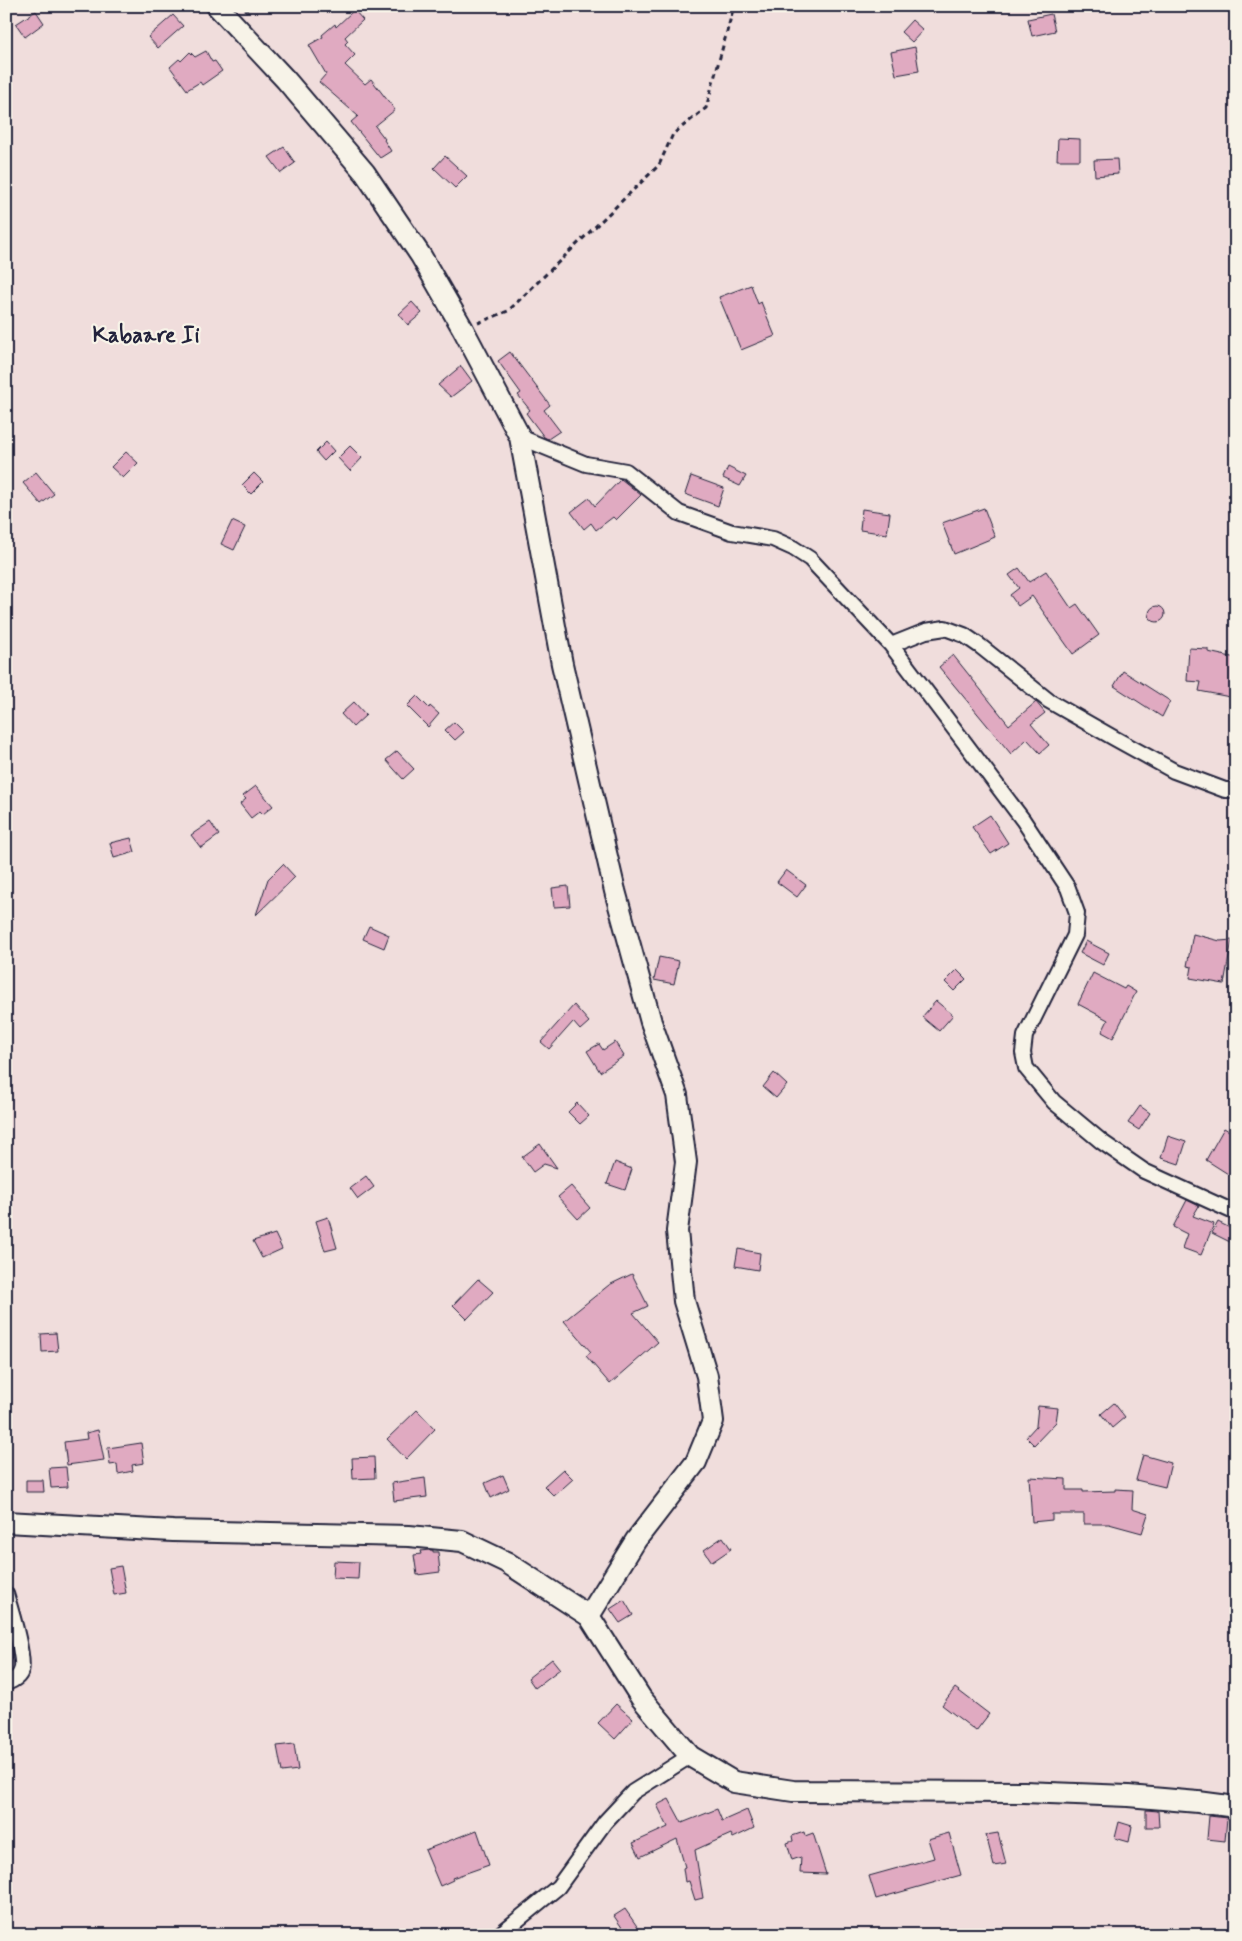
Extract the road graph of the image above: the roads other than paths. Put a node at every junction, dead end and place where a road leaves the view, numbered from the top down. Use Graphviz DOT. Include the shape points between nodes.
graph roads {
  1 [pos="217,6"];
  2 [pos="520,437"];
  3 [pos="891,645"];
  4 [pos="1236,790"];
  5 [pos="1236,1213"];
  6 [pos="6,1522"];
  7 [pos="6,1594"];
  8 [pos="588,1616"];
  9 [pos="6,1683"];
  10 [pos="690,1756"];
  11 [pos="1236,1808"];
  12 [pos="499,1935"];
  1 -- 2 [label="street" via="286,80 365,173 421,256 464,329"];
  2 -- 3 [label="street" via="586,464 626,472 679,513 732,532 773,539 794,548 810,559"];
  2 -- 8 [label="street" via="562,664 611,872 651,1022 677,1095 686,1162 677,1231 684,1301 707,1376 713,1421 696,1462 636,1540"];
  3 -- 4 [label="street" via="926,631 945,628 964,635 1049,701 1174,771 1225,790"];
  3 -- 5 [label="street" via="1023,820 1068,888 1076,913 1075,935 1026,1036 1023,1054 1026,1068 1054,1102 1144,1171"];
  6 -- 8 [label="street" via="173,1531 409,1536 462,1541 506,1562"];
  7 -- 9 [label="street" via="22,1658 22,1670 14,1680"];
  8 -- 10 [label="street" via="641,1698"];
  10 -- 11 [label="street" via="734,1782 793,1791 1024,1792 1137,1797"];
  10 -- 12 [label="street" via="633,1792 605,1822 558,1887"];
}
